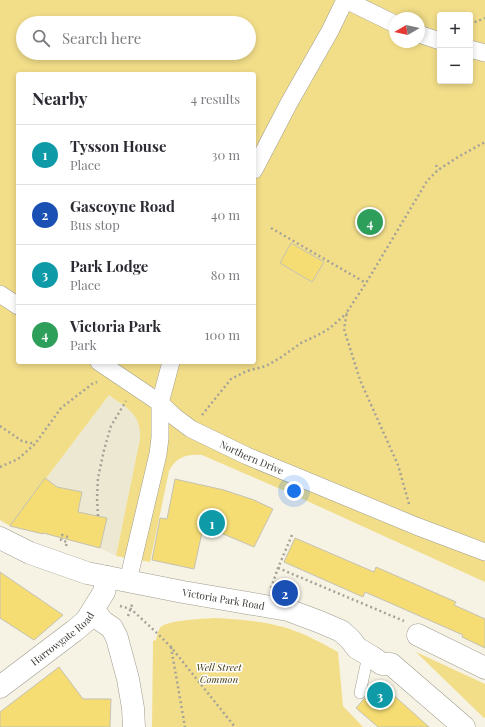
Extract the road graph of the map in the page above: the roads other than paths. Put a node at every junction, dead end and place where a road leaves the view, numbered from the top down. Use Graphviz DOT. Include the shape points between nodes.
graph roads {
  1 [pos="345,0"];
  2 [pos="389,21"];
  3 [pos="425,36"];
  4 [pos="437,40"];
  5 [pos="473,50"];
  6 [pos="485,53"];
  7 [pos="256,166"];
  8 [pos="0,294"];
  9 [pos="16,305"];
  10 [pos="102,364"];
  11 [pos="170,364"];
  12 [pos="160,403"];
  13 [pos="0,538"];
  14 [pos="485,552"];
  15 [pos="107,577"];
  16 [pos="128,581"];
  17 [pos="94,610"];
  18 [pos="418,635"];
  19 [pos="372,657"];
  20 [pos="485,668"];
  21 [pos="0,687"];
  22 [pos="360,694"];
  23 [pos="134,727"];
  24 [pos="464,727"];
  1 -- 2 [label="street"];
  1 -- 7 [label="street"];
  3 -- 4 [label="street"];
  5 -- 6 [label="street"];
  8 -- 9 [label="street"];
  10 -- 12 [label="street, Northern Drive"];
  11 -- 12 [label="street"];
  12 -- 14 [label="street, Northern Drive" via="191,429 248,456"];
  12 -- 16 [label="street" via="158,454"];
  13 -- 15 [label="main road, Victoria Park Road" via="30,553 87,573"];
  15 -- 16 [label="main road, Victoria Park Road"];
  15 -- 17 [label="main road, Harrowgate Road" via="104,592"];
  16 -- 19 [label="main road, Victoria Park Road" via="288,610 341,631 357,648"];
  17 -- 21 [label="main road, Harrowgate Road" via="74,631"];
  17 -- 23 [label="main road" via="102,621 112,628 117,638 128,679"];
  18 -- 20 [label="main road"];
  19 -- 22 [label="lane" via="366,665"];
  19 -- 24 [label="main road, Victoria Park Road" via="382,664 391,664"];
}
